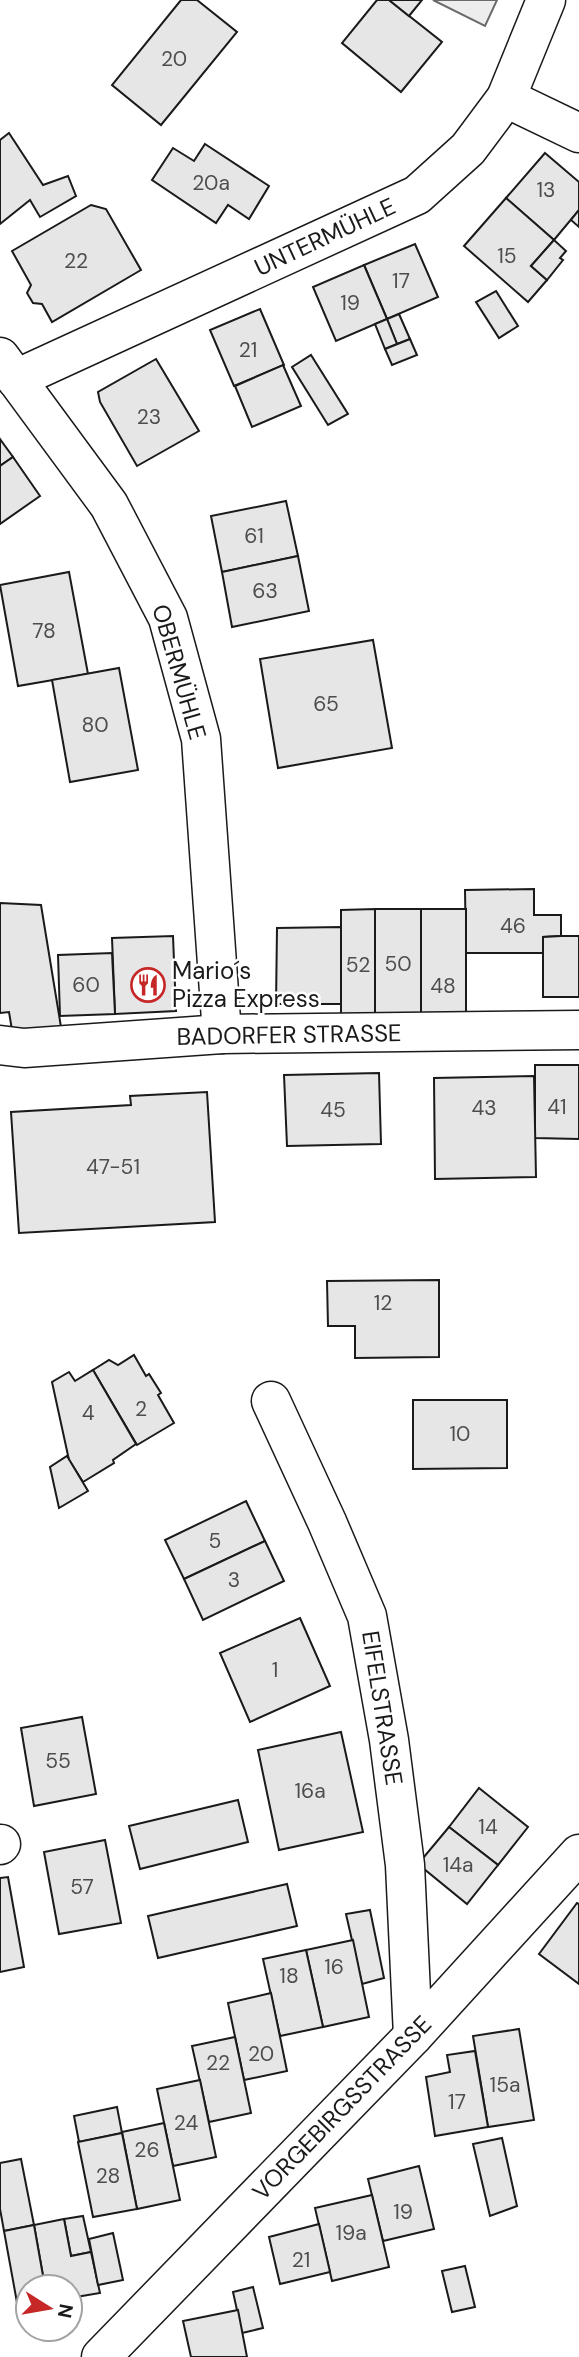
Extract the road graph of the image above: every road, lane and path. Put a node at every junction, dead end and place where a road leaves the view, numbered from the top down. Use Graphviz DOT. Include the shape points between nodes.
graph roads {
  1 [pos="546,0"];
  2 [pos="506,98"];
  3 [pos="579,133"];
  4 [pos="8,368"];
  5 [pos="579,1030"];
  6 [pos="222,1034"];
  7 [pos="0,1045"];
  8 [pos="271,1401"];
  9 [pos="579,1854"];
  10 [pos="413,2036"];
  11 [pos="101,2357"];
  1 -- 2 [label="street, UNTERMÜHLE"];
  2 -- 3 [label="street"];
  2 -- 4 [label="street, UNTERMÜHLE" via="468,149 417,195"];
  4 -- 6 [label="street, OBERMÜHLE" via="109,505 168,618 201,739"];
  5 -- 6 [label="street, BADORFER STRASSE"];
  6 -- 7 [label="street, BADORFER STRASSE" via="24,1048"];
  8 -- 10 [label="street, EIFELSTRASSE" via="367,1616 405,1865"];
  9 -- 10 [label="street, VORGEBIRGSSTRASSE"];
  10 -- 11 [label="street, VORGEBIRGSSTRASSE"];
}
